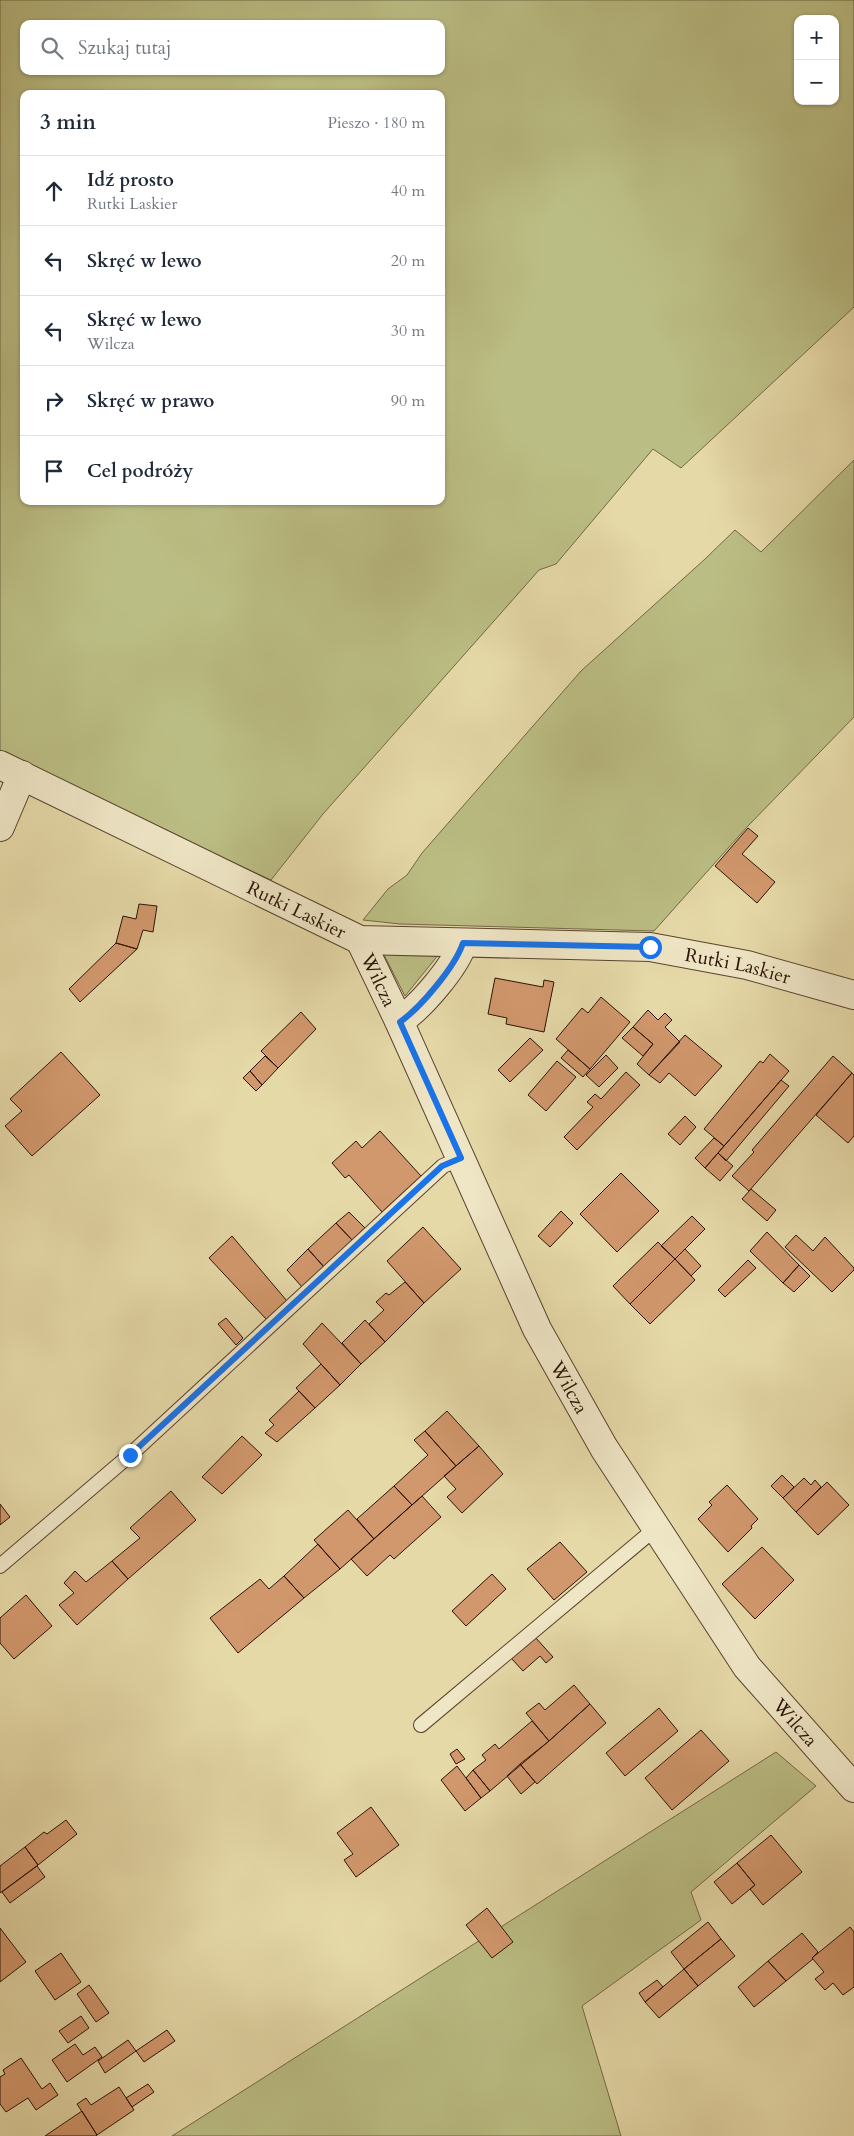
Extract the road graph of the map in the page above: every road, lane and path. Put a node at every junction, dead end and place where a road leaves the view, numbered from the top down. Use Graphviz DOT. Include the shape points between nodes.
graph roads {
  1 [pos="11,770"];
  2 [pos="0,827"];
  3 [pos="360,940"];
  4 [pos="463,943"];
  5 [pos="854,995"];
  6 [pos="400,1022"];
  7 [pos="461,1158"];
  8 [pos="656,1528"];
  9 [pos="0,1566"];
  10 [pos="421,1724"];
  11 [pos="854,1788"];
  1 -- 2 [label="street"];
  1 -- 3 [label="street, Rutki Laskier"];
  3 -- 4 [label="street, Rutki Laskier"];
  3 -- 6 [label="street, Wilcza"];
  4 -- 5 [label="street, Rutki Laskier" via="650,947 747,965"];
  4 -- 6 [label="street" via="458,957 412,1013"];
  6 -- 7 [label="street, Wilcza"];
  7 -- 8 [label="street, Wilcza" via="537,1329 604,1448"];
  7 -- 9 [label="lane" via="442,1166 130,1455"];
  8 -- 10 [label="lane"];
  8 -- 11 [label="street, Wilcza" via="747,1667"];
}
